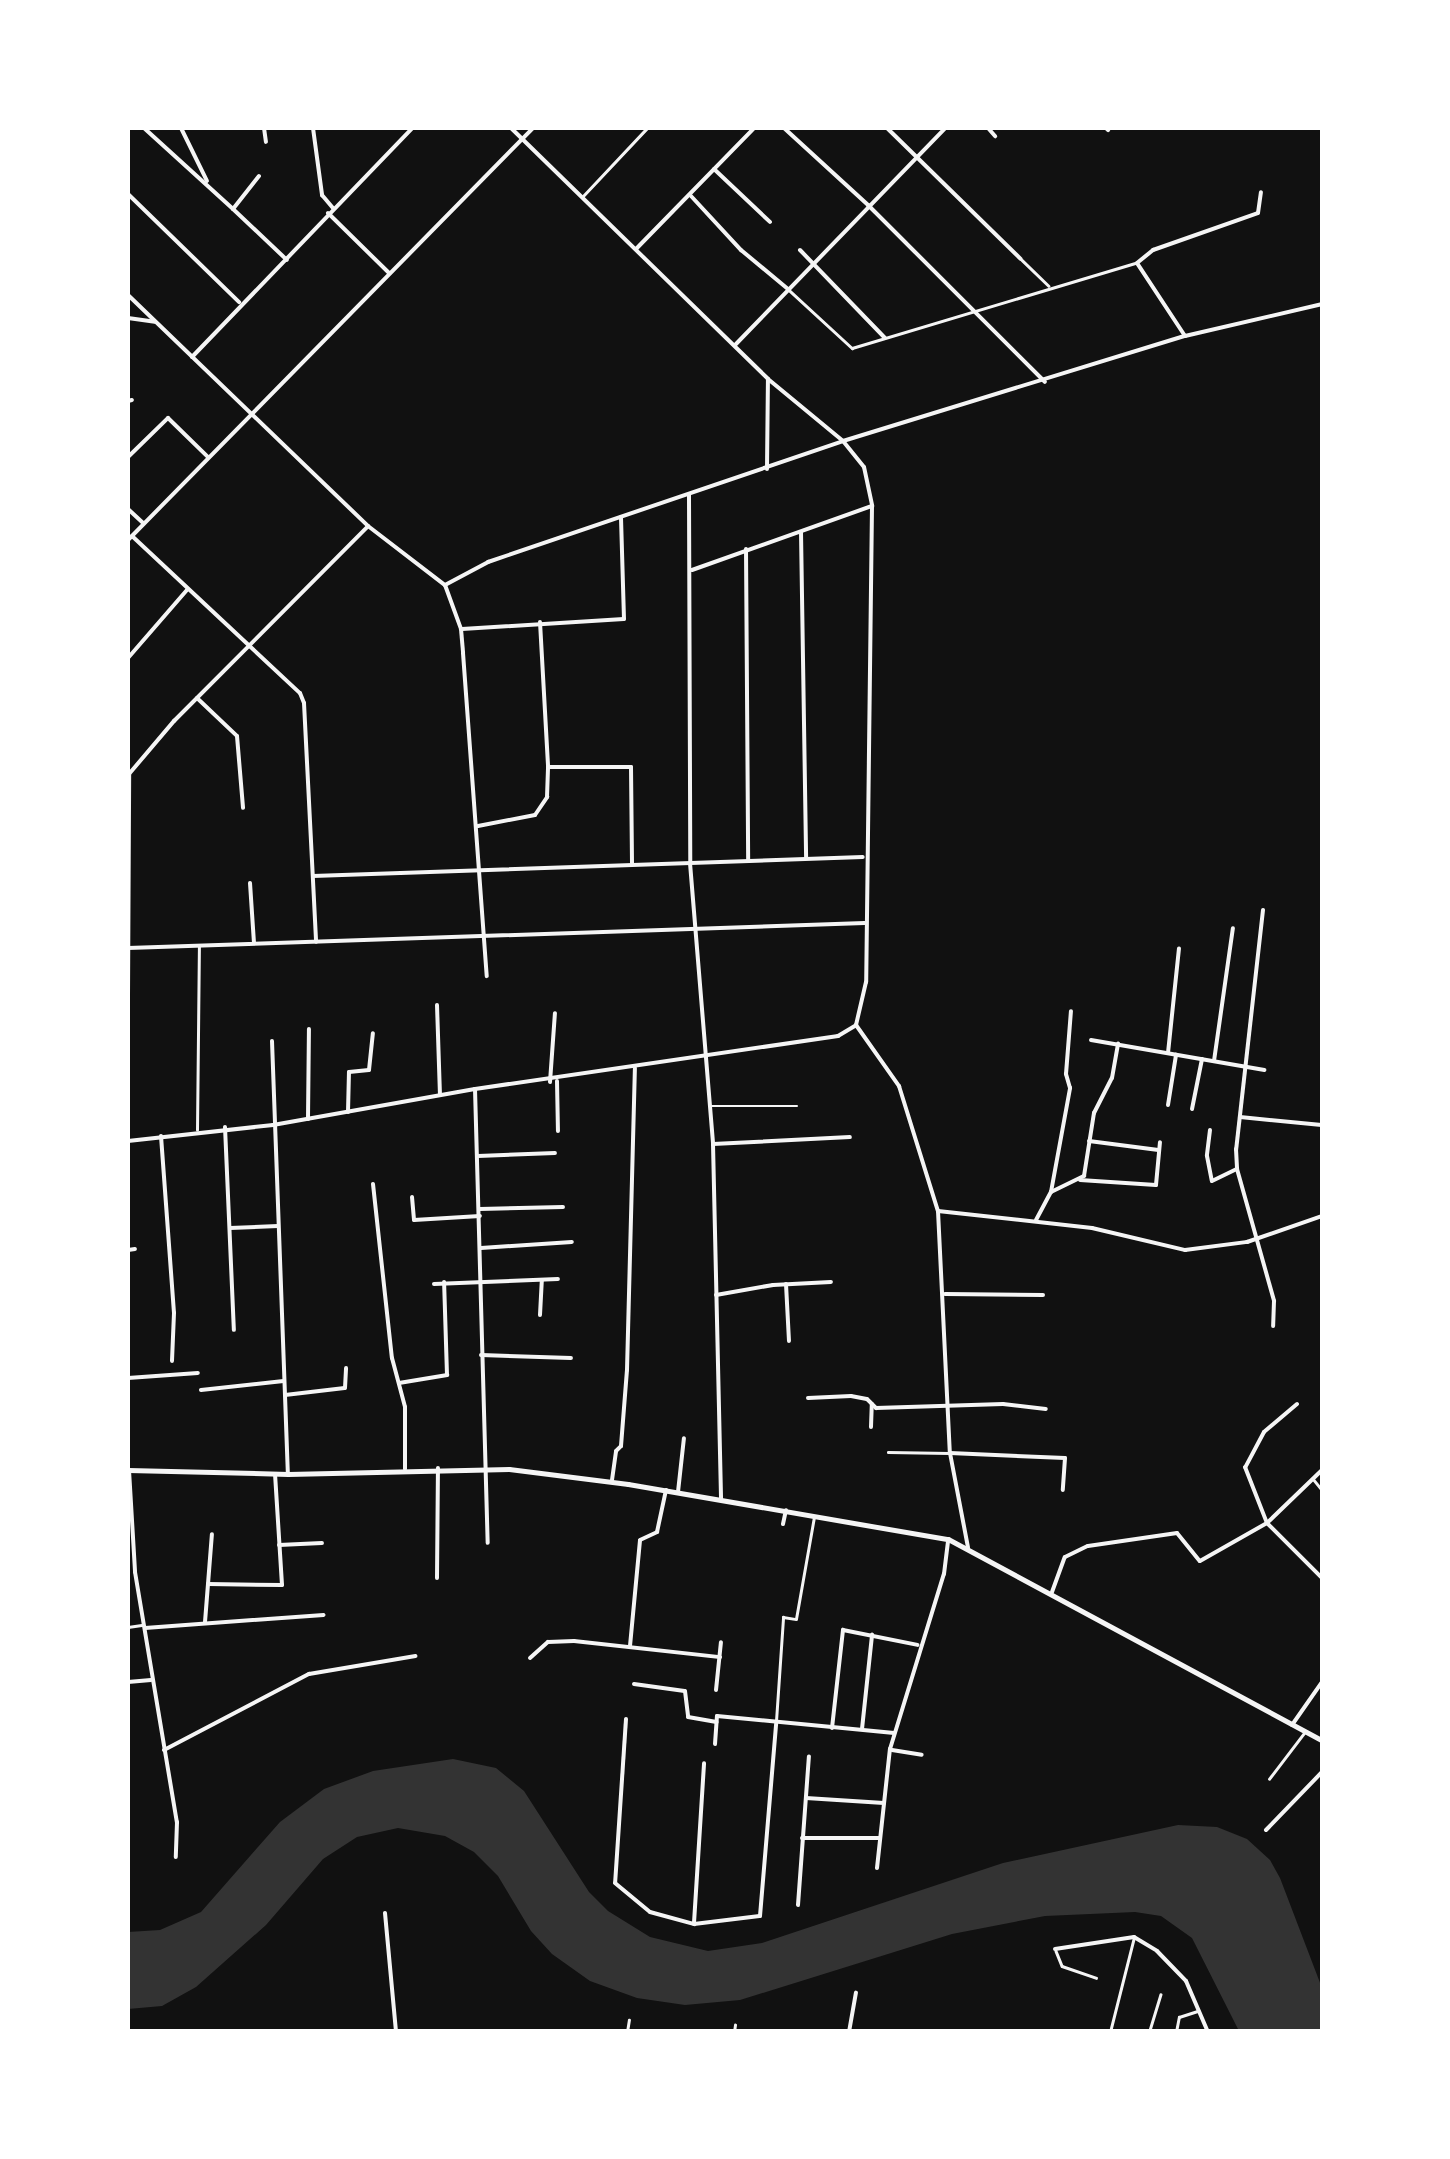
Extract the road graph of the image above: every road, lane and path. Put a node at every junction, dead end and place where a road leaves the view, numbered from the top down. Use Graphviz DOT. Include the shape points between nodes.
graph roads {
  1 [pos="144,128"];
  2 [pos="182,128"];
  3 [pos="264,128"];
  4 [pos="313,128"];
  5 [pos="412,128"];
  6 [pos="511,128"];
  7 [pos="533,128"];
  8 [pos="647,128"];
  9 [pos="754,128"];
  10 [pos="784,128"];
  11 [pos="888,128"];
  12 [pos="945,128"];
  13 [pos="988,128"];
  14 [pos="995,136"];
  15 [pos="522,139"];
  16 [pos="266,142"];
  17 [pos="916,156"];
  18 [pos="714,169"];
  19 [pos="259,176"];
  20 [pos="210,186"];
  21 [pos="1261,192"];
  22 [pos="128,194"];
  23 [pos="690,194"];
  24 [pos="582,197"];
  25 [pos="868,205"];
  26 [pos="334,208"];
  27 [pos="233,209"];
  28 [pos="328,213"];
  29 [pos="770,222"];
  30 [pos="636,249"];
  31 [pos="800,250"];
  32 [pos="1021,259"];
  33 [pos="287,260"];
  34 [pos="1137,262"];
  35 [pos="814,263"];
  36 [pos="390,273"];
  37 [pos="1050,287"];
  38 [pos="788,289"];
  39 [pos="128,295"];
  40 [pos="240,304"];
  41 [pos="1322,304"];
  42 [pos="974,310"];
  43 [pos="128,318"];
  44 [pos="155,322"];
  45 [pos="1185,336"];
  46 [pos="885,338"];
  47 [pos="736,344"];
  48 [pos="192,357"];
  49 [pos="768,379"];
  50 [pos="1045,382"];
  51 [pos="251,414"];
  52 [pos="843,442"];
  53 [pos="208,457"];
  54 [pos="128,458"];
  55 [pos="767,469"];
  56 [pos="688,494"];
  57 [pos="872,506"];
  58 [pos="128,509"];
  59 [pos="621,517"];
  60 [pos="144,523"];
  61 [pos="368,526"];
  62 [pos="801,532"];
  63 [pos="130,538"];
  64 [pos="746,550"];
  65 [pos="691,570"];
  66 [pos="445,584"];
  67 [pos="188,588"];
  68 [pos="540,622"];
  69 [pos="461,629"];
  70 [pos="249,645"];
  71 [pos="128,658"];
  72 [pos="197,698"];
  73 [pos="548,767"];
  74 [pos="243,808"];
  75 [pos="476,826"];
  76 [pos="865,857"];
  77 [pos="806,859"];
  78 [pos="748,861"];
  79 [pos="690,863"];
  80 [pos="632,865"];
  81 [pos="480,870"];
  82 [pos="313,876"];
  83 [pos="250,883"];
  84 [pos="1262,910"];
  85 [pos="866,923"];
  86 [pos="1233,928"];
  87 [pos="694,930"];
  88 [pos="484,936"];
  89 [pos="316,942"];
  90 [pos="254,944"];
  91 [pos="200,946"];
  92 [pos="128,948"];
  93 [pos="1179,949"];
  94 [pos="487,976"];
  95 [pos="128,998"];
  96 [pos="437,1005"];
  97 [pos="1071,1011"];
  98 [pos="554,1013"];
  99 [pos="856,1025"];
  100 [pos="309,1029"];
  101 [pos="373,1033"];
  102 [pos="1091,1040"];
  103 [pos="272,1041"];
  104 [pos="1118,1044"];
  105 [pos="707,1053"];
  106 [pos="1168,1053"];
  107 [pos="1176,1055"];
  108 [pos="1202,1059"];
  109 [pos="1214,1061"];
  110 [pos="1246,1067"];
  111 [pos="635,1068"];
  112 [pos="1264,1070"];
  113 [pos="553,1081"];
  114 [pos="475,1089"];
  115 [pos="440,1096"];
  116 [pos="711,1106"];
  117 [pos="797,1106"];
  118 [pos="1168,1106"];
  119 [pos="1192,1109"];
  120 [pos="348,1112"];
  121 [pos="1240,1116"];
  122 [pos="308,1119"];
  123 [pos="273,1125"];
  124 [pos="1322,1125"];
  125 [pos="225,1127"];
  126 [pos="198,1130"];
  127 [pos="1210,1130"];
  128 [pos="558,1131"];
  129 [pos="161,1136"];
  130 [pos="850,1137"];
  131 [pos="128,1141"];
  132 [pos="1090,1141"];
  133 [pos="1160,1142"];
  134 [pos="714,1144"];
  135 [pos="1158,1150"];
  136 [pos="556,1152"];
  137 [pos="478,1156"];
  138 [pos="1237,1169"];
  139 [pos="1080,1180"];
  140 [pos="373,1184"];
  141 [pos="1051,1192"];
  142 [pos="412,1197"];
  143 [pos="563,1207"];
  144 [pos="938,1211"];
  145 [pos="480,1212"];
  146 [pos="1322,1216"];
  147 [pos="1036,1220"];
  148 [pos="278,1226"];
  149 [pos="230,1228"];
  150 [pos="1260,1238"];
  151 [pos="572,1242"];
  152 [pos="481,1248"];
  153 [pos="135,1249"];
  154 [pos="128,1250"];
  155 [pos="558,1279"];
  156 [pos="480,1280"];
  157 [pos="542,1280"];
  158 [pos="444,1282"];
  159 [pos="831,1282"];
  160 [pos="434,1284"];
  161 [pos="786,1284"];
  162 [pos="945,1294"];
  163 [pos="716,1295"];
  164 [pos="1043,1295"];
  165 [pos="540,1316"];
  166 [pos="1273,1326"];
  167 [pos="234,1330"];
  168 [pos="788,1340"];
  169 [pos="480,1355"];
  170 [pos="571,1358"];
  171 [pos="172,1361"];
  172 [pos="346,1368"];
  173 [pos="198,1373"];
  174 [pos="128,1378"];
  175 [pos="284,1381"];
  176 [pos="399,1384"];
  177 [pos="201,1390"];
  178 [pos="285,1395"];
  179 [pos="808,1398"];
  180 [pos="872,1404"];
  181 [pos="1298,1404"];
  182 [pos="948,1406"];
  183 [pos="1046,1410"];
  184 [pos="871,1426"];
  185 [pos="684,1438"];
  186 [pos="888,1452"];
  187 [pos="950,1452"];
  188 [pos="438,1468"];
  189 [pos="484,1468"];
  190 [pos="128,1470"];
  191 [pos="405,1470"];
  192 [pos="1322,1470"];
  193 [pos="275,1474"];
  194 [pos="288,1474"];
  195 [pos="1313,1479"];
  196 [pos="612,1482"];
  197 [pos="666,1490"];
  198 [pos="1064,1490"];
  199 [pos="1322,1490"];
  200 [pos="678,1492"];
  201 [pos="721,1500"];
  202 [pos="786,1510"];
  203 [pos="815,1516"];
  204 [pos="1267,1523"];
  205 [pos="783,1524"];
  206 [pos="212,1534"];
  207 [pos="948,1539"];
  208 [pos="488,1543"];
  209 [pos="322,1544"];
  210 [pos="280,1545"];
  211 [pos="968,1546"];
  212 [pos="437,1578"];
  213 [pos="1322,1578"];
  214 [pos="208,1584"];
  215 [pos="1052,1592"];
  216 [pos="324,1615"];
  217 [pos="205,1622"];
  218 [pos="128,1627"];
  219 [pos="145,1627"];
  220 [pos="872,1635"];
  221 [pos="720,1642"];
  222 [pos="919,1645"];
  223 [pos="630,1646"];
  224 [pos="415,1656"];
  225 [pos="720,1657"];
  226 [pos="530,1658"];
  227 [pos="151,1680"];
  228 [pos="128,1682"];
  229 [pos="1322,1682"];
  230 [pos="634,1684"];
  231 [pos="716,1690"];
  232 [pos="626,1719"];
  233 [pos="717,1722"];
  234 [pos="776,1724"];
  235 [pos="1292,1724"];
  236 [pos="832,1728"];
  237 [pos="862,1729"];
  238 [pos="1305,1732"];
  239 [pos="894,1733"];
  240 [pos="1322,1740"];
  241 [pos="715,1744"];
  242 [pos="164,1750"];
  243 [pos="890,1750"];
  244 [pos="809,1756"];
  245 [pos="922,1756"];
  246 [pos="704,1764"];
  247 [pos="1322,1772"];
  248 [pos="1269,1779"];
  249 [pos="806,1798"];
  250 [pos="884,1804"];
  251 [pos="1266,1830"];
  252 [pos="802,1838"];
  253 [pos="880,1838"];
  254 [pos="176,1857"];
  255 [pos="877,1868"];
  256 [pos="798,1905"];
  257 [pos="385,1914"];
  258 [pos="694,1924"];
  259 [pos="1134,1937"];
  260 [pos="1055,1949"];
  261 [pos="1096,1978"];
  262 [pos="856,1993"];
  263 [pos="1160,1995"];
  264 [pos="1198,2011"];
  265 [pos="628,2020"];
  266 [pos="735,2025"];
  267 [pos="396,2032"];
  268 [pos="627,2032"];
  269 [pos="734,2032"];
  270 [pos="848,2032"];
  271 [pos="1110,2032"];
  272 [pos="1149,2032"];
  273 [pos="1176,2032"];
  274 [pos="1208,2032"];
  1 -- 20 [label="street"];
  2 -- 20 [label="street"];
  3 -- 16 [label="street"];
  4 -- 26 [label="street" via="322,195"];
  5 -- 26 [label="street"];
  6 -- 15 [label="street"];
  7 -- 15 [label="street"];
  8 -- 24 [label="lane"];
  9 -- 18 [label="street"];
  10 -- 25 [label="street"];
  11 -- 17 [label="street"];
  12 -- 17 [label="street"];
  13 -- 14 [label="street"];
  15 -- 24 [label="street"];
  15 -- 36 [label="street"];
  17 -- 25 [label="street"];
  17 -- 32 [label="street"];
  18 -- 23 [label="street"];
  18 -- 29 [label="street"];
  19 -- 27 [label="street"];
  20 -- 27 [label="street"];
  21 -- 34 [label="street" via="1258,213 1153,250"];
  22 -- 40 [label="street"];
  23 -- 30 [label="street"];
  23 -- 38 [label="street"];
  24 -- 30 [label="street"];
  25 -- 35 [label="street"];
  25 -- 42 [label="street"];
  26 -- 28 [label="street"];
  27 -- 33 [label="street"];
  28 -- 33 [label="street"];
  28 -- 36 [label="street"];
  30 -- 47 [label="street"];
  31 -- 35 [label="street"];
  32 -- 37 [label="lane"];
  33 -- 40 [label="street"];
  34 -- 37 [label="lane"];
  34 -- 45 [label="street"];
  35 -- 38 [label="street"];
  35 -- 46 [label="street"];
  36 -- 51 [label="street"];
  37 -- 42 [label="lane"];
  38 -- 46 [label="lane" via="852,348"];
  38 -- 47 [label="street"];
  39 -- 44 [label="street"];
  40 -- 48 [label="street"];
  41 -- 45 [label="street"];
  42 -- 46 [label="lane"];
  42 -- 50 [label="street"];
  43 -- 44 [label="street"];
  44 -- 48 [label="street"];
  45 -- 50 [label="street"];
  47 -- 49 [label="street"];
  48 -- 51 [label="street"];
  49 -- 52 [label="street"];
  49 -- 55 [label="street"];
  50 -- 52 [label="street"];
  51 -- 53 [label="street"];
  51 -- 61 [label="street"];
  52 -- 55 [label="street"];
  52 -- 57 [label="street" via="864,468"];
  53 -- 54 [label="street" via="168,418"];
  53 -- 60 [label="street"];
  55 -- 56 [label="street"];
  56 -- 59 [label="street"];
  56 -- 65 [label="street"];
  57 -- 62 [label="street"];
  57 -- 76 [label="street"];
  58 -- 60 [label="street"];
  59 -- 66 [label="street" via="488,562"];
  59 -- 68 [label="street" via="624,620"];
  60 -- 63 [label="street"];
  61 -- 66 [label="street"];
  61 -- 70 [label="street"];
  62 -- 64 [label="street"];
  62 -- 77 [label="street"];
  63 -- 67 [label="street"];
  64 -- 65 [label="street"];
  64 -- 78 [label="street"];
  65 -- 79 [label="street"];
  66 -- 69 [label="street"];
  67 -- 70 [label="street"];
  67 -- 71 [label="street"];
  68 -- 69 [label="street"];
  68 -- 73 [label="street"];
  69 -- 75 [label="street"];
  70 -- 72 [label="street"];
  70 -- 82 [label="street" via="304,703"];
  72 -- 74 [label="street" via="237,736"];
  72 -- 92 [label="street" via="128,774"];
  73 -- 75 [label="street" via="546,798 535,816"];
  73 -- 80 [label="street" via="631,766"];
  75 -- 81 [label="street"];
  76 -- 77 [label="street"];
  76 -- 85 [label="street"];
  77 -- 78 [label="street"];
  78 -- 79 [label="street"];
  79 -- 80 [label="street"];
  79 -- 87 [label="street"];
  80 -- 81 [label="street"];
  81 -- 82 [label="street"];
  81 -- 88 [label="street"];
  82 -- 89 [label="street"];
  83 -- 90 [label="street"];
  84 -- 110 [label="street"];
  85 -- 87 [label="street"];
  85 -- 99 [label="street" via="866,982"];
  86 -- 109 [label="street"];
  87 -- 88 [label="street"];
  87 -- 105 [label="street"];
  88 -- 89 [label="street"];
  88 -- 94 [label="street"];
  89 -- 90 [label="street"];
  90 -- 91 [label="street"];
  91 -- 92 [label="street"];
  91 -- 126 [label="lane"];
  92 -- 95 [label="street"];
  93 -- 106 [label="street"];
  96 -- 115 [label="street"];
  97 -- 141 [label="street" via="1070,1088"];
  98 -- 113 [label="street"];
  99 -- 105 [label="street" via="838,1036"];
  99 -- 144 [label="street" via="900,1086"];
  100 -- 122 [label="street"];
  101 -- 120 [label="street" via="369,1070 349,1072"];
  102 -- 104 [label="street"];
  103 -- 123 [label="street"];
  104 -- 106 [label="street"];
  104 -- 132 [label="street"];
  105 -- 111 [label="street"];
  105 -- 116 [label="street"];
  106 -- 107 [label="street"];
  107 -- 108 [label="street"];
  107 -- 118 [label="street"];
  108 -- 109 [label="street"];
  108 -- 119 [label="street"];
  109 -- 110 [label="street"];
  110 -- 112 [label="street"];
  110 -- 121 [label="street"];
  111 -- 113 [label="street"];
  111 -- 196 [label="street" via="627,1370 622,1446"];
  113 -- 114 [label="street"];
  113 -- 128 [label="street"];
  114 -- 115 [label="street"];
  114 -- 137 [label="street"];
  115 -- 120 [label="street"];
  116 -- 117 [label="lane"];
  116 -- 134 [label="street"];
  120 -- 122 [label="street"];
  121 -- 124 [label="street"];
  121 -- 138 [label="street"];
  122 -- 123 [label="street"];
  123 -- 125 [label="street"];
  123 -- 148 [label="street"];
  125 -- 126 [label="street"];
  125 -- 149 [label="street"];
  126 -- 129 [label="street"];
  127 -- 138 [label="street" via="1212,1180"];
  129 -- 131 [label="street"];
  129 -- 171 [label="street"];
  130 -- 134 [label="street"];
  132 -- 135 [label="street"];
  132 -- 139 [label="street"];
  133 -- 135 [label="street"];
  134 -- 163 [label="street"];
  135 -- 139 [label="street" via="1156,1185"];
  136 -- 137 [label="street"];
  137 -- 145 [label="street"];
  138 -- 150 [label="street"];
  139 -- 141 [label="street"];
  140 -- 176 [label="street"];
  141 -- 147 [label="street"];
  142 -- 145 [label="street" via="414,1220"];
  143 -- 145 [label="street"];
  144 -- 147 [label="street"];
  144 -- 162 [label="street"];
  145 -- 152 [label="street"];
  146 -- 150 [label="street"];
  147 -- 150 [label="street" via="1185,1250"];
  148 -- 149 [label="street"];
  148 -- 175 [label="street"];
  149 -- 167 [label="street"];
  150 -- 166 [label="street"];
  151 -- 152 [label="street"];
  152 -- 156 [label="street"];
  153 -- 154 [label="street"];
  155 -- 157 [label="street"];
  156 -- 157 [label="street"];
  156 -- 158 [label="street"];
  156 -- 169 [label="street"];
  157 -- 165 [label="street"];
  158 -- 160 [label="street"];
  158 -- 176 [label="street" via="447,1375"];
  159 -- 161 [label="street"];
  161 -- 163 [label="street"];
  161 -- 168 [label="street"];
  162 -- 164 [label="street"];
  162 -- 182 [label="street"];
  163 -- 201 [label="street"];
  169 -- 170 [label="street"];
  169 -- 189 [label="street"];
  172 -- 178 [label="street" via="345,1388"];
  173 -- 174 [label="street"];
  175 -- 177 [label="street"];
  175 -- 178 [label="street"];
  176 -- 191 [label="street"];
  178 -- 194 [label="street"];
  179 -- 180 [label="street" via="851,1396"];
  180 -- 182 [label="street"];
  180 -- 184 [label="street"];
  181 -- 204 [label="street" via="1264,1432 1246,1467"];
  182 -- 183 [label="street"];
  182 -- 187 [label="street"];
  185 -- 200 [label="street"];
  186 -- 187 [label="lane"];
  187 -- 198 [label="street" via="1065,1458"];
  187 -- 211 [label="street"];
  188 -- 189 [label="main road"];
  188 -- 191 [label="main road"];
  188 -- 212 [label="street"];
  189 -- 196 [label="main road"];
  189 -- 208 [label="street"];
  190 -- 193 [label="main road"];
  190 -- 219 [label="street"];
  191 -- 194 [label="main road"];
  192 -- 195 [label="street"];
  193 -- 194 [label="main road"];
  193 -- 210 [label="street"];
  195 -- 199 [label="lane"];
  195 -- 204 [label="street"];
  196 -- 197 [label="main road"];
  197 -- 200 [label="main road"];
  197 -- 223 [label="street" via="658,1532 640,1540"];
  200 -- 201 [label="main road"];
  201 -- 202 [label="main road"];
  202 -- 203 [label="main road"];
  202 -- 205 [label="street"];
  203 -- 207 [label="main road"];
  203 -- 234 [label="lane" via="796,1620 783,1617"];
  204 -- 213 [label="street"];
  204 -- 215 [label="street" via="1200,1561 1177,1532 1088,1546 1065,1557"];
  206 -- 214 [label="street"];
  207 -- 211 [label="main road"];
  207 -- 222 [label="street" via="944,1574"];
  209 -- 210 [label="street"];
  210 -- 214 [label="street" via="282,1585"];
  211 -- 215 [label="main road"];
  214 -- 217 [label="street"];
  215 -- 235 [label="main road"];
  216 -- 217 [label="street"];
  217 -- 219 [label="street"];
  218 -- 219 [label="lane"];
  219 -- 227 [label="street"];
  220 -- 222 [label="street"];
  220 -- 236 [label="street" via="842,1630"];
  220 -- 237 [label="street"];
  221 -- 225 [label="street"];
  222 -- 239 [label="street"];
  223 -- 225 [label="street"];
  223 -- 226 [label="street" via="548,1642"];
  224 -- 242 [label="street" via="309,1674"];
  225 -- 231 [label="street"];
  227 -- 228 [label="street"];
  227 -- 242 [label="street"];
  229 -- 235 [label="street"];
  230 -- 233 [label="street" via="685,1691 688,1717"];
  232 -- 258 [label="street" via="615,1883 650,1912"];
  233 -- 234 [label="street" via="718,1716"];
  233 -- 241 [label="street"];
  234 -- 236 [label="street"];
  234 -- 258 [label="street" via="760,1916"];
  235 -- 238 [label="main road"];
  236 -- 237 [label="street"];
  237 -- 239 [label="street"];
  238 -- 240 [label="main road"];
  238 -- 248 [label="lane"];
  239 -- 243 [label="street"];
  242 -- 254 [label="street"];
  243 -- 245 [label="street"];
  243 -- 250 [label="street"];
  244 -- 249 [label="street"];
  246 -- 258 [label="street"];
  247 -- 251 [label="street"];
  249 -- 250 [label="street"];
  249 -- 252 [label="street"];
  250 -- 253 [label="street"];
  252 -- 253 [label="street"];
  252 -- 256 [label="street"];
  253 -- 255 [label="street"];
  257 -- 267 [label="street"];
  259 -- 260 [label="street"];
  259 -- 264 [label="street" via="1186,1981"];
  259 -- 271 [label="lane"];
  260 -- 261 [label="lane" via="1062,1966"];
  262 -- 270 [label="street"];
  263 -- 272 [label="lane"];
  264 -- 273 [label="lane" via="1179,2017"];
  264 -- 274 [label="street"];
  265 -- 268 [label="lane"];
  266 -- 269 [label="lane"];
}
